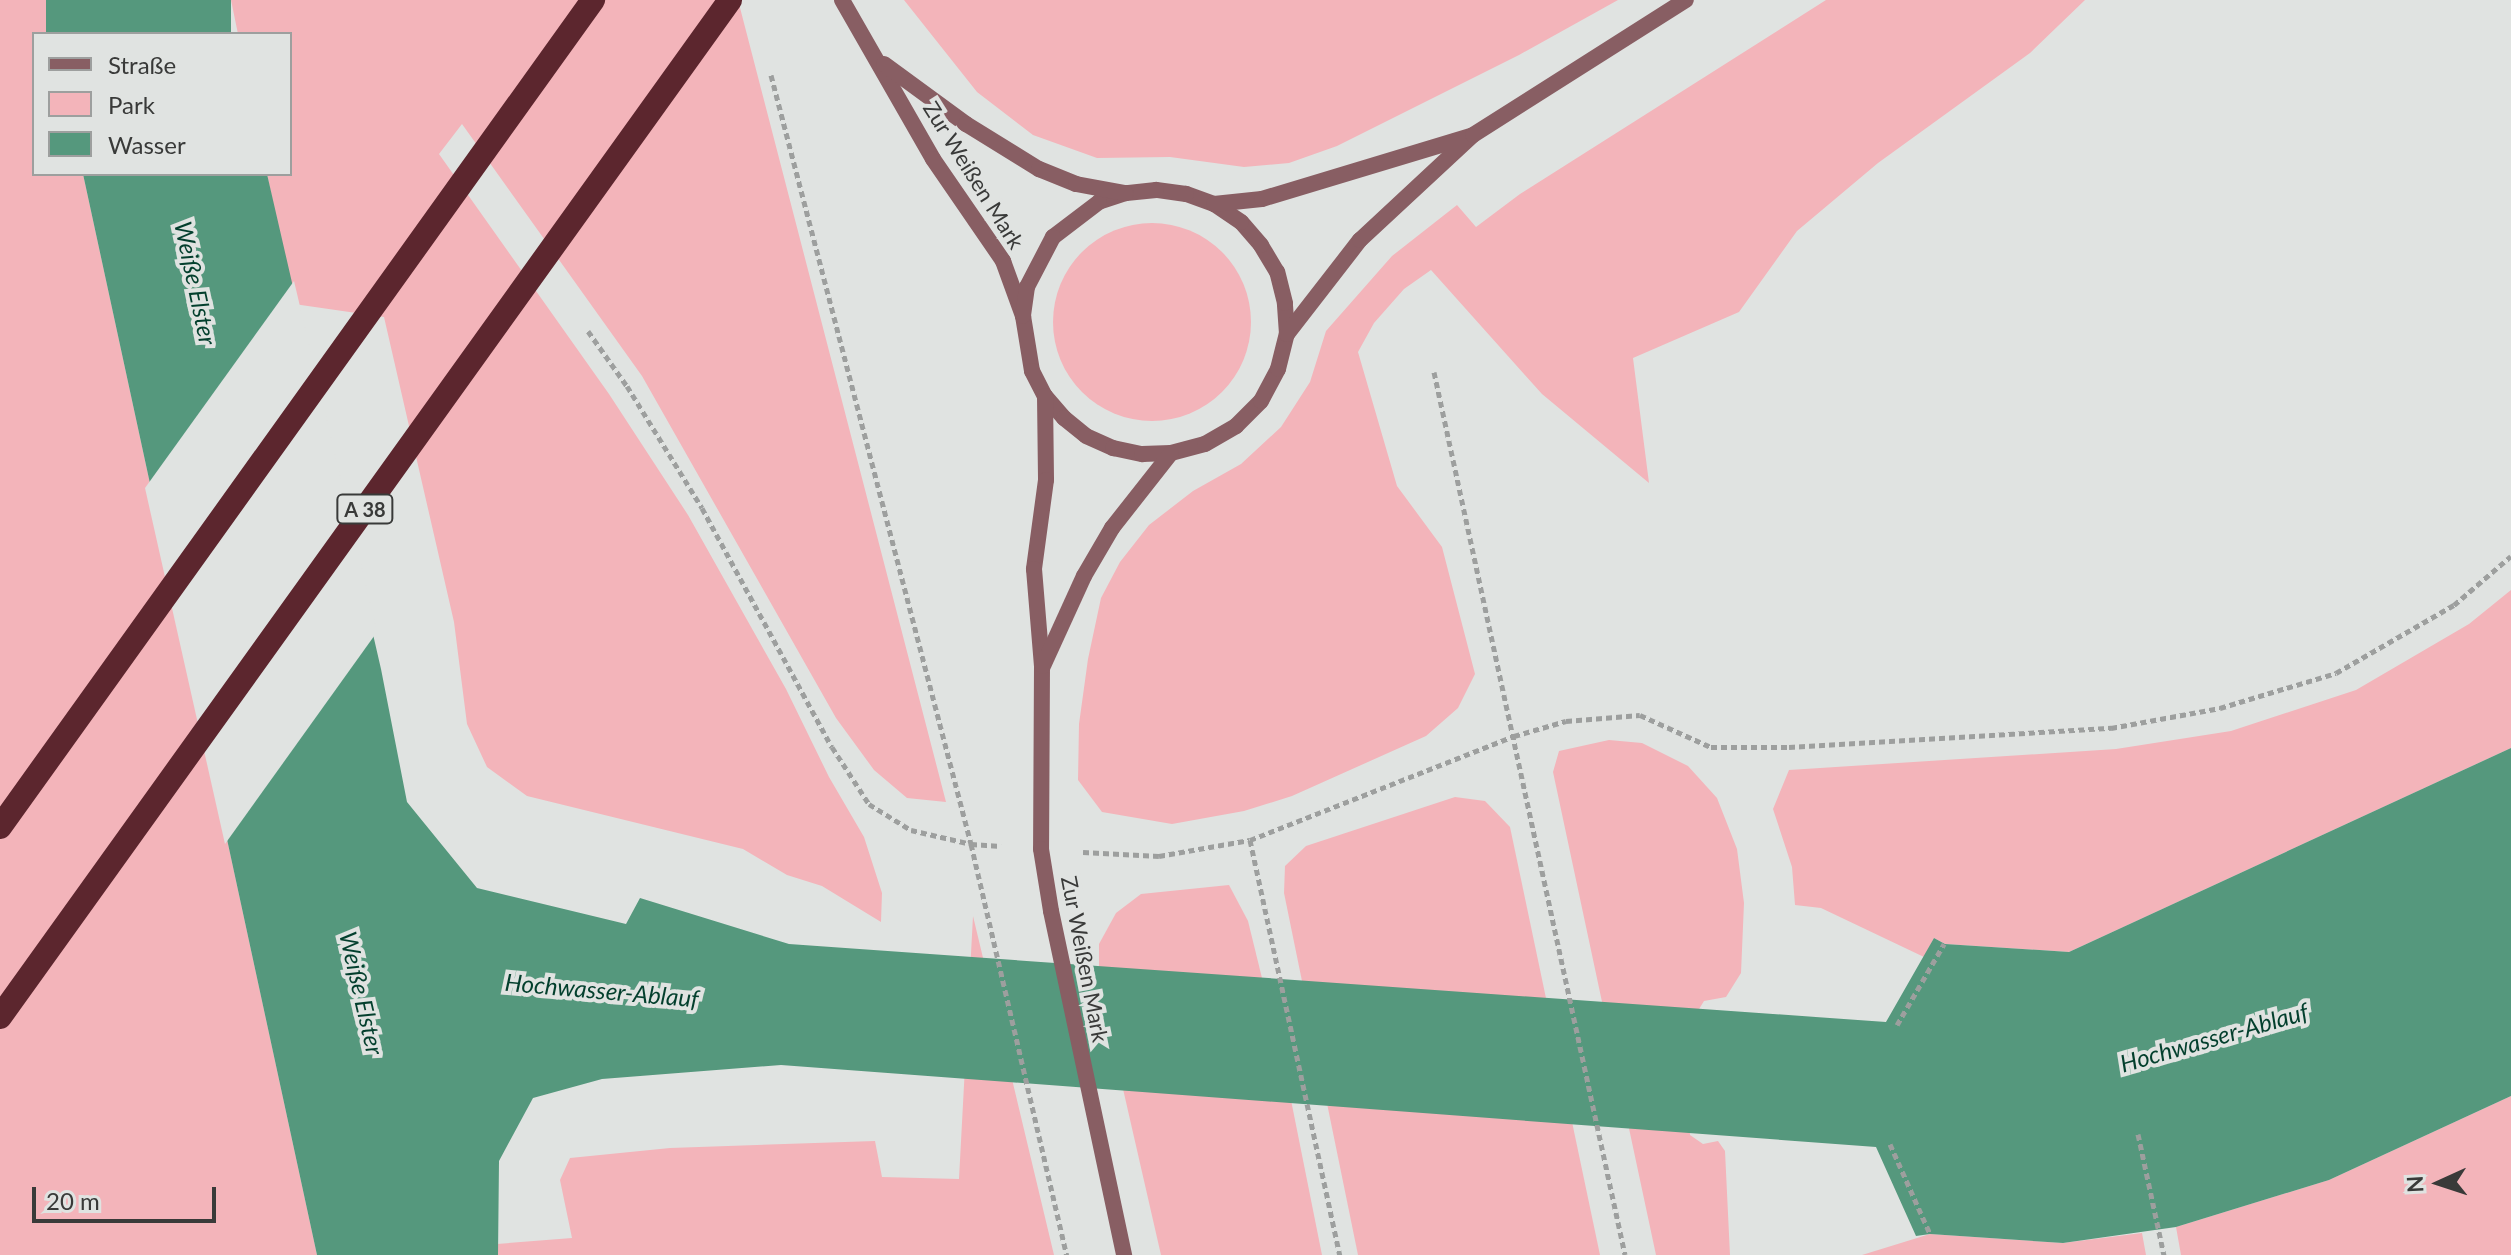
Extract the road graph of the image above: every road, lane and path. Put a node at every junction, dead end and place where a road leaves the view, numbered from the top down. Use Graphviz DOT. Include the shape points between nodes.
graph roads {
  1 [pos="593,0"];
  2 [pos="730,0"];
  3 [pos="842,0"];
  4 [pos="1686,0"];
  5 [pos="880,61"];
  6 [pos="771,75"];
  7 [pos="1473,135"];
  8 [pos="1126,193"];
  9 [pos="1214,204"];
  10 [pos="1023,316"];
  11 [pos="588,331"];
  12 [pos="1287,334"];
  13 [pos="1434,372"];
  14 [pos="1045,396"];
  15 [pos="1171,453"];
  16 [pos="2511,556"];
  17 [pos="1042,667"];
  18 [pos="1514,736"];
  19 [pos="0,827"];
  20 [pos="1250,840"];
  21 [pos="971,844"];
  22 [pos="1041,849"];
  23 [pos="1944,944"];
  24 [pos="0,1017"];
  25 [pos="1897,1025"];
  26 [pos="2138,1134"];
  27 [pos="1890,1144"];
  28 [pos="1930,1234"];
  29 [pos="1067,1255"];
  30 [pos="1124,1255"];
  31 [pos="1340,1255"];
  32 [pos="1625,1255"];
  33 [pos="2164,1255"];
  1 -- 19 [label="highway, bridge"];
  2 -- 24 [label="highway, A 38, bridge"];
  3 -- 5 [label="main road, Zur Weißen Mark"];
  4 -- 7 [label="main road"];
  5 -- 8 [label="main road, Zur Weißen Mark" via="1039,169 1076,184"];
  5 -- 10 [label="main road, Zur Weißen Mark" via="933,159 1003,261"];
  6 -- 21 [label="path"];
  7 -- 9 [label="main road" via="1262,199"];
  7 -- 12 [label="main road" via="1360,240"];
  8 -- 9 [label="main road, Zur Weißen Mark" via="1156,190"];
  8 -- 10 [label="main road, Zur Weißen Mark" via="1099,202 1053,237 1027,287"];
  9 -- 12 [label="main road, Zur Weißen Mark" via="1241,222 1277,272"];
  10 -- 14 [label="main road, Zur Weißen Mark" via="1032,371"];
  11 -- 21 [label="path" via="702,508 832,747 869,804 911,830"];
  12 -- 15 [label="main road, Zur Weißen Mark" via="1278,369 1261,401 1226,432"];
  13 -- 18 [label="path"];
  14 -- 15 [label="main road, Zur Weißen Mark" via="1086,436 1142,454"];
  14 -- 17 [label="main road, Zur Weißen Mark" via="1046,480 1034,569"];
  15 -- 17 [label="main road, Zur Weißen Mark" via="1112,528"];
  16 -- 18 [label="path" via="2454,605 2336,673 2220,708 2111,728 1711,747 1640,715 1566,721"];
  17 -- 22 [label="main road, Zur Weißen Mark"];
  18 -- 20 [label="path"];
  18 -- 32 [label="path"];
  20 -- 22 [label="path" via="1159,856"];
  20 -- 31 [label="path"];
  21 -- 22 [label="path"];
  21 -- 29 [label="path"];
  22 -- 30 [label="main road, Zur Weißen Mark"];
  23 -- 25 [label="path"];
  26 -- 33 [label="path"];
  27 -- 28 [label="path"];
}
